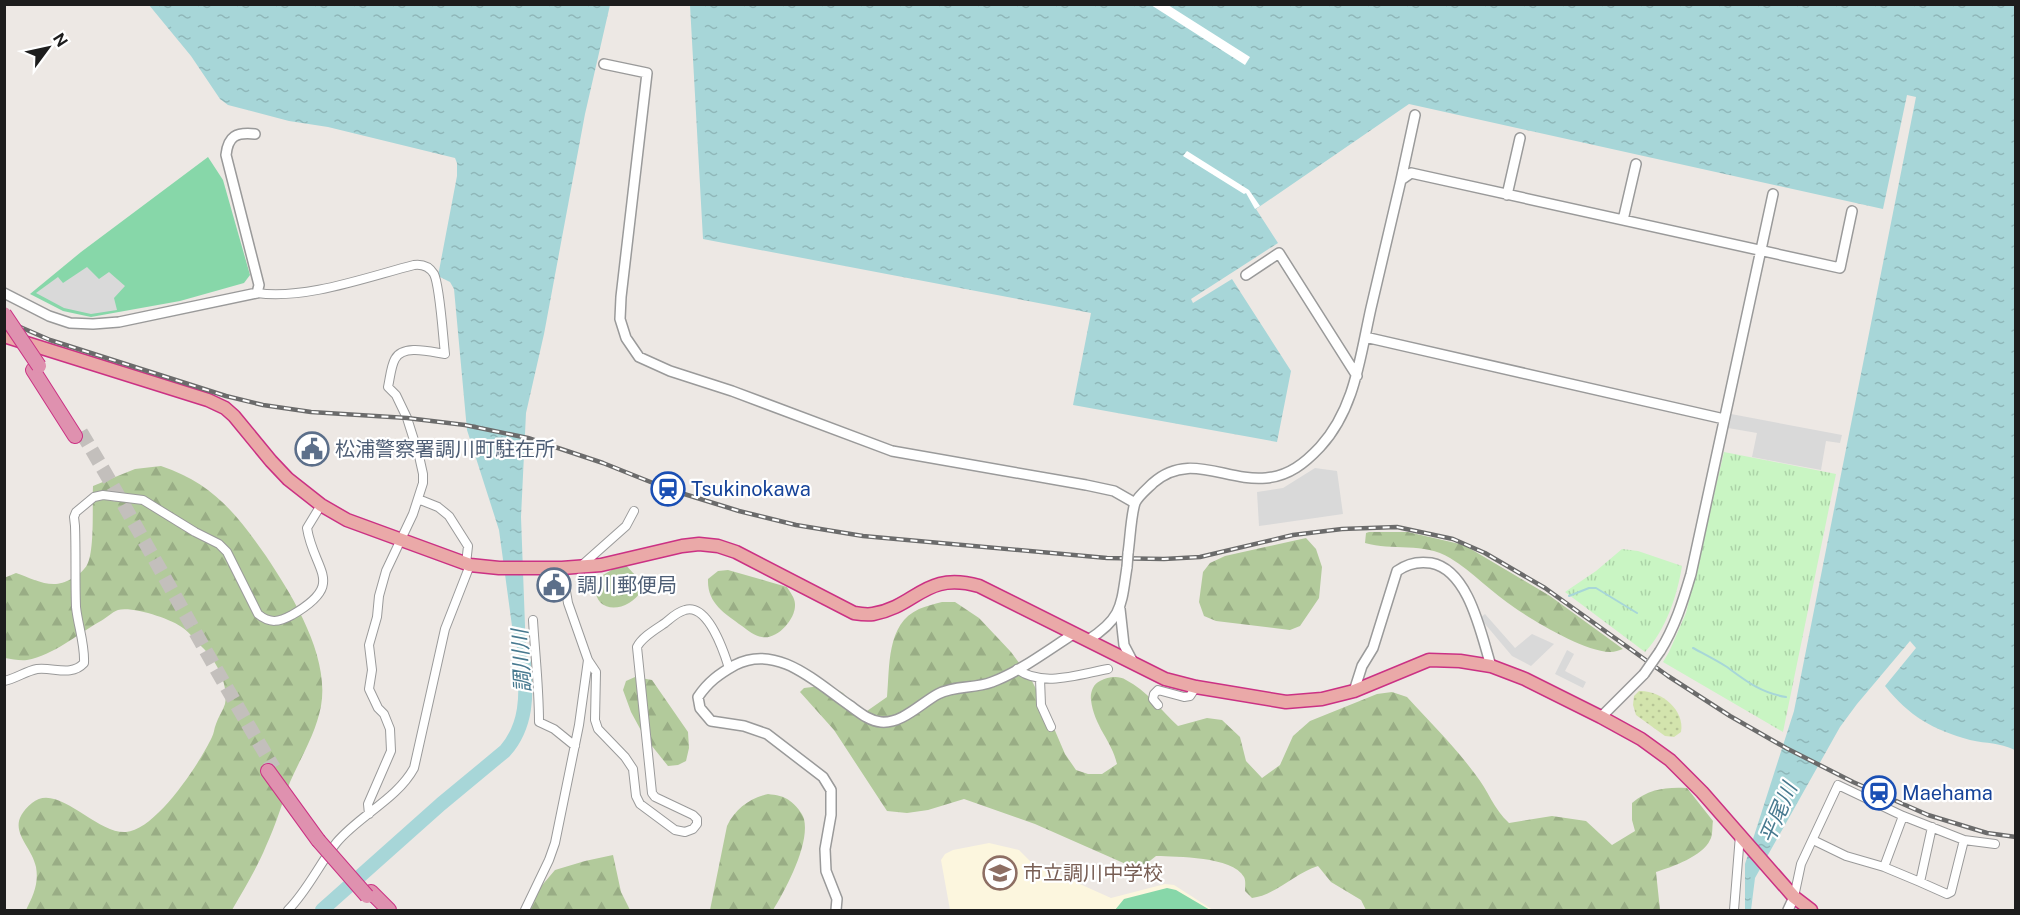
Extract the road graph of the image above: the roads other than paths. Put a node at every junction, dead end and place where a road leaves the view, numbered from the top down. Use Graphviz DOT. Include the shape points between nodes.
graph roads {
  1 [pos="604,64"];
  2 [pos="1415,115"];
  3 [pos="255,134"];
  4 [pos="1520,138"];
  5 [pos="1636,164"];
  6 [pos="1401,180"];
  7 [pos="1773,194"];
  8 [pos="1507,195"];
  9 [pos="1852,211"];
  10 [pos="1623,220"];
  11 [pos="1760,251"];
  12 [pos="1246,275"];
  13 [pos="6,292"];
  14 [pos="257,293"];
  15 [pos="4,314"];
  16 [pos="4,328"];
  17 [pos="4,336"];
  18 [pos="1365,337"];
  19 [pos="36,368"];
  20 [pos="1358,376"];
  21 [pos="1724,419"];
  22 [pos="78,434"];
  23 [pos="417,499"];
  24 [pos="1135,503"];
  25 [pos="321,505"];
  26 [pos="634,512"];
  27 [pos="400,540"];
  28 [pos="468,564"];
  29 [pos="580,567"];
  30 [pos="562,568"];
  31 [pos="1120,609"];
  32 [pos="533,620"];
  33 [pos="1075,633"];
  34 [pos="1088,640"];
  35 [pos="588,660"];
  36 [pos="1134,665"];
  37 [pos="1491,666"];
  38 [pos="729,668"];
  39 [pos="1017,669"];
  40 [pos="1108,669"];
  41 [pos="1040,679"];
  42 [pos="4,681"];
  43 [pos="1196,687"];
  44 [pos="1354,691"];
  45 [pos="1158,705"];
  46 [pos="1601,717"];
  47 [pos="1051,727"];
  48 [pos="575,746"];
  49 [pos="271,770"];
  50 [pos="369,814"];
  51 [pos="1903,816"];
  52 [pos="1932,827"];
  53 [pos="1742,838"];
  54 [pos="1813,840"];
  55 [pos="1964,840"];
  56 [pos="1995,844"];
  57 [pos="1884,867"];
  58 [pos="1920,882"];
  59 [pos="369,894"];
  60 [pos="1794,897"];
  61 [pos="288,910"];
  62 [pos="381,910"];
  63 [pos="389,910"];
  64 [pos="525,910"];
  65 [pos="836,910"];
  66 [pos="1734,910"];
  67 [pos="1788,910"];
  68 [pos="1811,910"];
  1 -- 24 [label="street" via="647,73 620,319 626,338 639,357 892,451 1105,489"];
  2 -- 6 [label="street"];
  3 -- 14 [label="street" via="232,137 225,155 259,285"];
  4 -- 8 [label="street"];
  5 -- 10 [label="street"];
  6 -- 8 [label="street" via="1411,173"];
  6 -- 18 [label="street"];
  7 -- 11 [label="street"];
  8 -- 10 [label="street"];
  9 -- 11 [label="street" via="1840,268"];
  10 -- 11 [label="street"];
  11 -- 21 [label="street"];
  12 -- 20 [label="street" via="1279,253"];
  13 -- 14 [label="street" via="49,316 70,323 93,324"];
  14 -- 23 [label="street" via="300,294 414,265 429,268 436,281 445,354 412,350 402,353 395,358 388,387 401,404 419,456 423,483"];
  15 -- 19 [label="highway, bridge"];
  16 -- 19 [label="highway"];
  17 -- 25 [label="highway" via="225,408 288,479"];
  18 -- 20 [label="street"];
  18 -- 21 [label="street"];
  19 -- 22 [label="highway"];
  20 -- 24 [label="street" via="1338,424 1297,468 1264,478 1190,467 1177,469 1161,476"];
  21 -- 46 [label="street, bridge" via="1680,611 1669,637 1644,674"];
  23 -- 27 [label="street"];
  23 -- 28 [label="street" via="449,516 468,546"];
  24 -- 31 [label="street, bridge"];
  25 -- 27 [label="highway" via="347,520"];
  25 -- 42 [label="street" via="307,528 325,579 322,589 307,606 274,622 258,614 227,552 219,544 144,500 94,497 74,517 76,605 84,663 70,671 36,669"];
  26 -- 29 [label="street" via="626,526"];
  27 -- 28 [label="highway"];
  27 -- 50 [label="street" via="379,596 369,645 369,690 390,729 391,751 368,804"];
  28 -- 30 [label="highway"];
  28 -- 50 [label="street" via="445,629 414,768 406,781"];
  29 -- 30 [label="highway"];
  29 -- 33 [label="highway" via="682,546 718,546 854,613 872,614 889,609 929,586 963,582"];
  30 -- 35 [label="street" via="568,603"];
  31 -- 34 [label="street" via="1110,624"];
  31 -- 36 [label="street" via="1124,645"];
  32 -- 48 [label="street" via="540,684 539,722"];
  33 -- 34 [label="highway"];
  33 -- 39 [label="street"];
  34 -- 36 [label="highway"];
  35 -- 38 [label="street" via="596,672 598,729 633,769 640,804 675,830 685,832 693,829 697,819 655,797 650,788 638,647 676,614 694,609 714,630"];
  35 -- 48 [label="street"];
  36 -- 43 [label="highway"];
  37 -- 44 [label="highway" via="1429,660"];
  37 -- 44 [label="street" via="1467,594 1457,578 1442,565 1407,564 1397,571 1373,648"];
  37 -- 46 [label="highway"];
  38 -- 39 [label="street" via="745,660 776,659 799,670 865,717 882,722 900,718 953,688 977,687"];
  38 -- 65 [label="street" via="708,683 698,697 700,708 711,721 766,734 823,777 831,790 825,849"];
  39 -- 41 [label="street"];
  40 -- 41 [label="street"];
  41 -- 47 [label="street" via="1041,705"];
  43 -- 44 [label="highway" via="1286,702"];
  43 -- 45 [label="street" via="1190,696 1184,697 1158,690 1153,699"];
  46 -- 53 [label="highway" via="1670,760"];
  48 -- 64 [label="street" via="555,843"];
  49 -- 59 [label="highway, bridge"];
  50 -- 61 [label="street" via="338,840"];
  51 -- 52 [label="street"];
  51 -- 54 [label="street" via="1838,785"];
  51 -- 57 [label="street"];
  52 -- 55 [label="street"];
  52 -- 58 [label="street"];
  53 -- 60 [label="highway"];
  53 -- 66 [label="street"];
  54 -- 57 [label="street" via="1846,856"];
  54 -- 60 [label="street" via="1801,864"];
  55 -- 56 [label="street"];
  55 -- 58 [label="street" via="1951,892 1947,894"];
  57 -- 58 [label="street"];
  59 -- 62 [label="highway"];
  59 -- 63 [label="highway"];
  60 -- 67 [label="street"];
  60 -- 68 [label="highway"];
}
